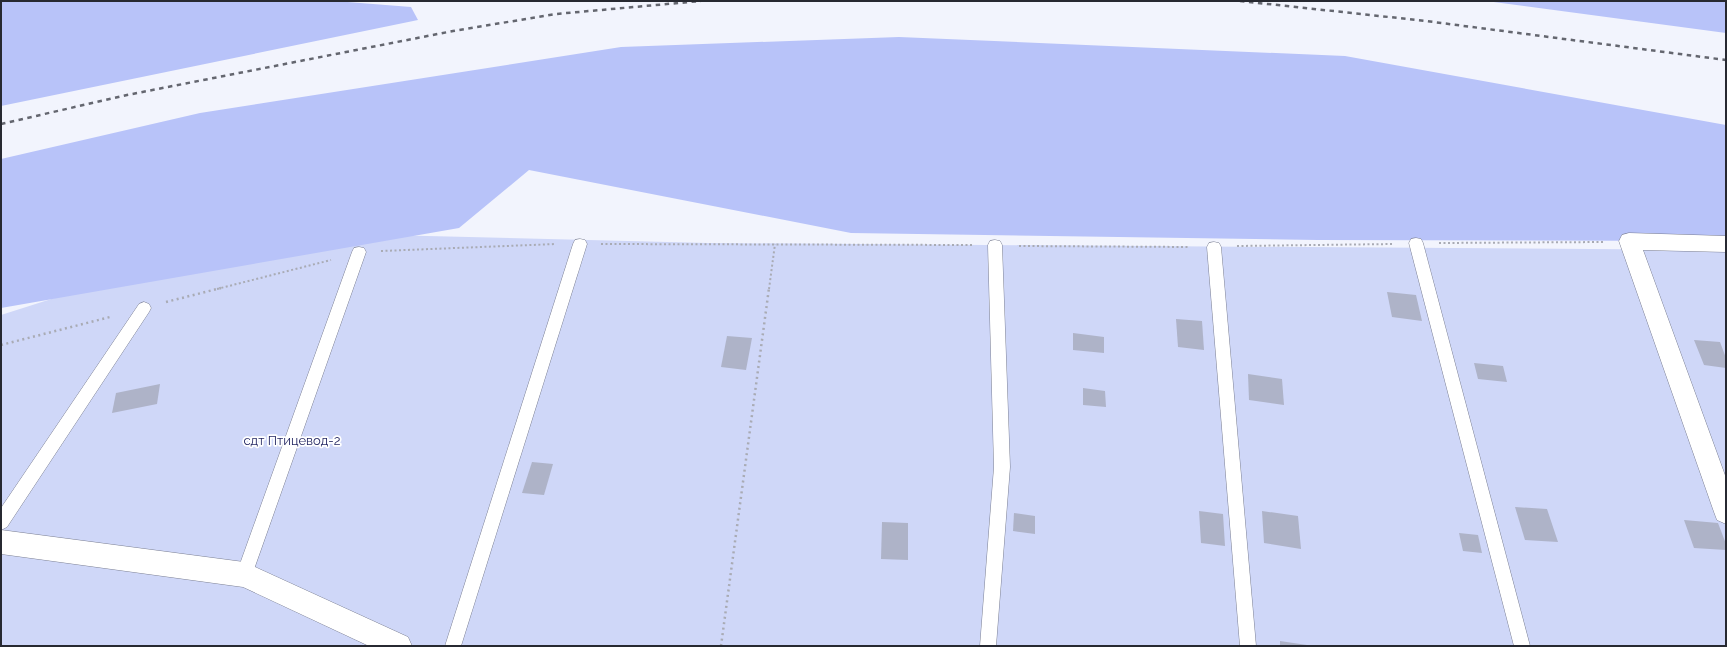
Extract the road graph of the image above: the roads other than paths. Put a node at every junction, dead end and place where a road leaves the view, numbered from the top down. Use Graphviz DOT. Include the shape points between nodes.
graph roads {
  1 [pos="1416,243"];
  2 [pos="580,244"];
  3 [pos="1726,244"];
  4 [pos="995,245"];
  5 [pos="1214,247"];
  6 [pos="359,252"];
  7 [pos="144,308"];
  8 [pos="1726,512"];
  9 [pos="1,522"];
  10 [pos="1,542"];
  11 [pos="244,575"];
  12 [pos="399,646"];
  13 [pos="453,646"];
  14 [pos="988,646"];
  15 [pos="1248,646"];
  16 [pos="1522,646"];
  1 -- 16 [label="lane"];
  2 -- 13 [label="lane"];
  3 -- 8 [label="street" via="1629,241"];
  4 -- 14 [label="lane" via="1002,467"];
  5 -- 15 [label="lane"];
  6 -- 11 [label="lane"];
  7 -- 9 [label="lane"];
  10 -- 11 [label="street"];
  11 -- 12 [label="street"];
}
